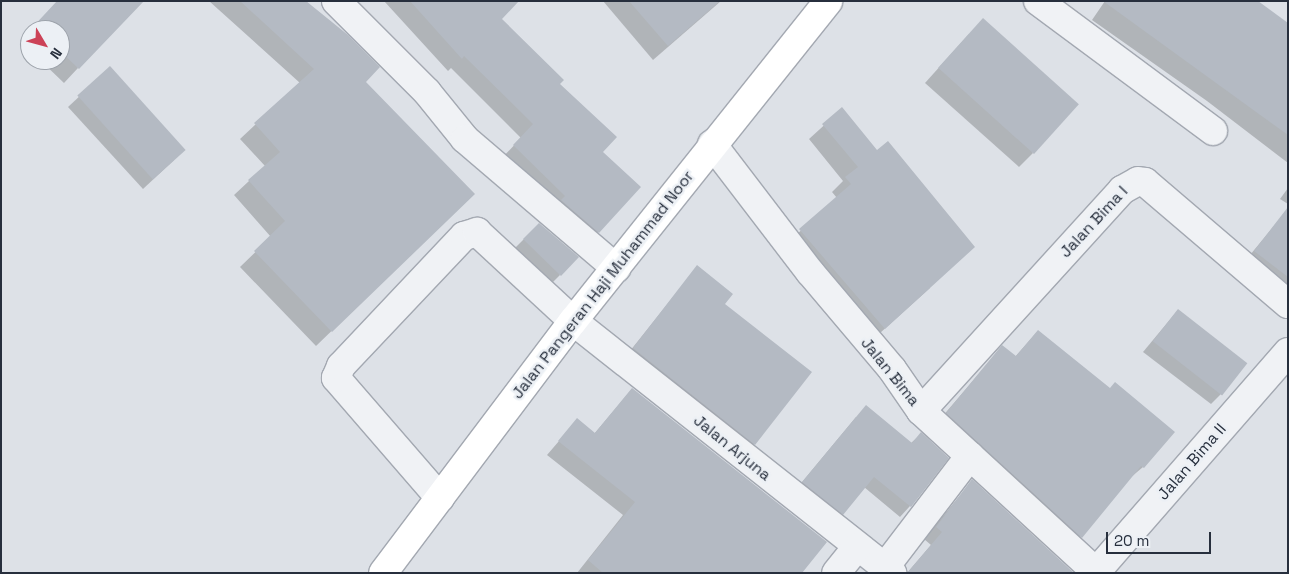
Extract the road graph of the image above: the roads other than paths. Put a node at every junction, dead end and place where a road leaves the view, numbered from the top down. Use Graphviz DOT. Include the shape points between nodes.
graph roads {
  1 [pos="336,1"];
  2 [pos="828,1"];
  3 [pos="1038,1"];
  4 [pos="1066,9"];
  5 [pos="1213,132"];
  6 [pos="712,144"];
  7 [pos="616,268"];
  8 [pos="1288,304"];
  9 [pos="573,321"];
  10 [pos="1288,352"];
  11 [pos="921,411"];
  12 [pos="970,456"];
  13 [pos="440,498"];
  14 [pos="857,547"];
  15 [pos="888,570"];
  16 [pos="1097,572"];
  17 [pos="383,573"];
  18 [pos="836,573"];
  1 -- 7 [label="street" via="427,92 465,139"];
  2 -- 6 [label="main road, Jalan Pangeran Haji Muhammad Noor"];
  3 -- 4 [label="street"];
  4 -- 5 [label="street"];
  6 -- 7 [label="main road, Jalan Pangeran Haji Muhammad Noor"];
  6 -- 11 [label="street, Jalan Bima" via="821,286 892,369"];
  7 -- 9 [label="main road, Jalan Pangeran Haji Muhammad Noor"];
  8 -- 11 [label="street, Jalan Bima I" via="1145,182 1138,181 1122,190"];
  9 -- 13 [label="main road, Jalan Pangeran Haji Muhammad Noor"];
  9 -- 13 [label="street, Jalan Arjuna" via="484,237 471,232 341,366 336,378 339,383"];
  9 -- 14 [label="street, Jalan Arjuna"];
  10 -- 16 [label="street, Jalan Bima II"];
  11 -- 12 [label="street, Jalan Bima"];
  12 -- 15 [label="street"];
  12 -- 16 [label="street, Jalan Bima"];
  13 -- 17 [label="main road, Jalan Pangeran Haji Muhammad Noor"];
  14 -- 15 [label="street, Jalan Arjuna"];
  14 -- 18 [label="street"];
}
